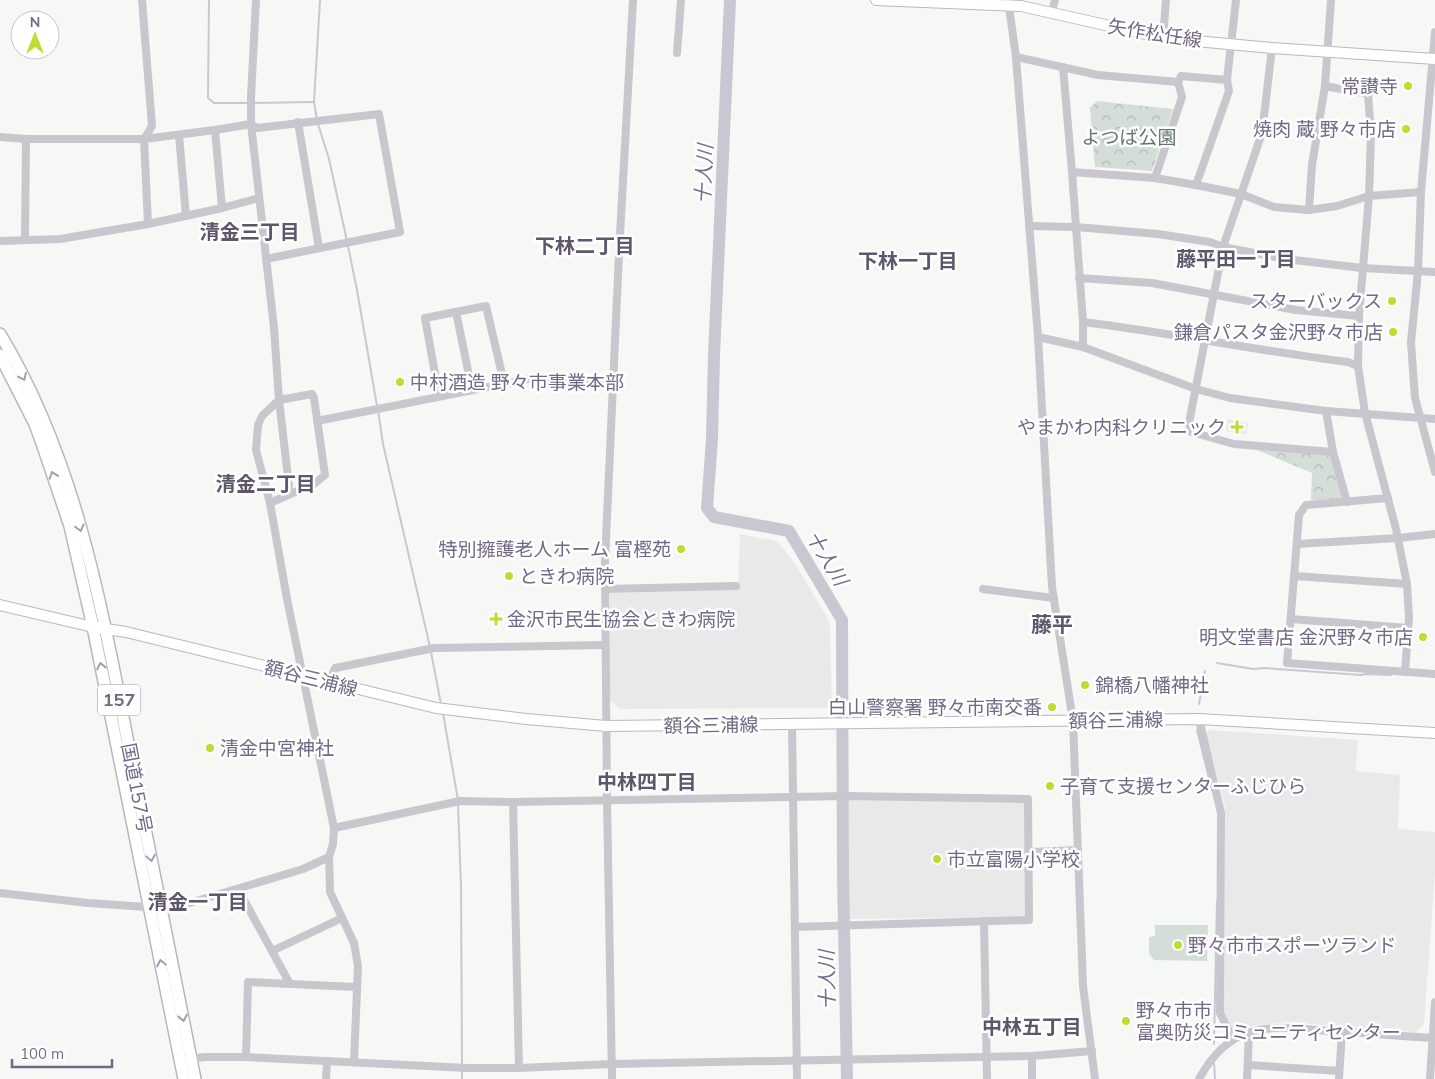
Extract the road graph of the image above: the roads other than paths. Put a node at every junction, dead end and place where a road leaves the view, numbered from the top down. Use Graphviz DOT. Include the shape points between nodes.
graph roads {
  1 [pos="142,0"];
  2 [pos="256,0"];
  3 [pos="633,0"];
  4 [pos="681,0"];
  5 [pos="876,0"];
  6 [pos="1055,0"];
  7 [pos="1166,0"];
  8 [pos="1236,0"];
  9 [pos="1331,0"];
  10 [pos="917,1"];
  11 [pos="948,2"];
  12 [pos="1008,3"];
  13 [pos="1052,14"];
  14 [pos="1435,32"];
  15 [pos="1163,38"];
  16 [pos="1232,44"];
  17 [pos="1272,48"];
  18 [pos="1327,51"];
  19 [pos="677,54"];
  20 [pos="1016,57"];
  21 [pos="1434,59"];
  22 [pos="1063,68"];
  23 [pos="1227,80"];
  24 [pos="1178,82"];
  25 [pos="1325,86"];
  26 [pos="251,120"];
  27 [pos="298,122"];
  28 [pos="215,130"];
  29 [pos="179,135"];
  30 [pos="0,137"];
  31 [pos="26,139"];
  32 [pos="144,139"];
  33 [pos="1072,172"];
  34 [pos="1155,178"];
  35 [pos="1196,186"];
  36 [pos="1421,192"];
  37 [pos="1241,194"];
  38 [pos="1369,196"];
  39 [pos="258,198"];
  40 [pos="222,208"];
  41 [pos="1310,210"];
  42 [pos="186,216"];
  43 [pos="148,224"];
  44 [pos="1029,226"];
  45 [pos="1076,227"];
  46 [pos="25,239"];
  47 [pos="0,241"];
  48 [pos="1223,247"];
  49 [pos="319,248"];
  50 [pos="266,259"];
  51 [pos="1362,268"];
  52 [pos="1418,271"];
  53 [pos="1435,272"];
  54 [pos="1079,278"];
  55 [pos="1214,296"];
  56 [pos="456,312"];
  57 [pos="1359,316"];
  58 [pos="1083,322"];
  59 [pos="0,334"];
  60 [pos="1038,337"];
  61 [pos="1205,340"];
  62 [pos="1083,347"];
  63 [pos="0,355"];
  64 [pos="1358,366"];
  65 [pos="614,382"];
  66 [pos="504,383"];
  67 [pos="1196,389"];
  68 [pos="472,390"];
  69 [pos="439,396"];
  70 [pos="279,400"];
  71 [pos="1326,411"];
  72 [pos="1365,413"];
  73 [pos="1420,418"];
  74 [pos="1435,420"];
  75 [pos="317,421"];
  76 [pos="1333,452"];
  77 [pos="1435,472"];
  78 [pos="288,496"];
  79 [pos="1388,498"];
  80 [pos="1347,502"];
  81 [pos="270,503"];
  82 [pos="1435,534"];
  83 [pos="1398,538"];
  84 [pos="1297,544"];
  85 [pos="1295,576"];
  86 [pos="1407,584"];
  87 [pos="736,586"];
  88 [pos="605,589"];
  89 [pos="983,589"];
  90 [pos="1054,598"];
  91 [pos="0,606"];
  92 [pos="1291,619"];
  93 [pos="93,627"];
  94 [pos="1408,628"];
  95 [pos="105,629"];
  96 [pos="605,645"];
  97 [pos="1405,672"];
  98 [pos="1435,674"];
  99 [pos="302,676"];
  100 [pos="329,682"];
  101 [pos="1199,719"];
  102 [pos="1073,721"];
  103 [pos="792,724"];
  104 [pos="606,726"];
  105 [pos="1435,733"];
  106 [pos="792,797"];
  107 [pos="607,800"];
  108 [pos="513,802"];
  109 [pos="334,828"];
  110 [pos="1078,850"];
  111 [pos="1030,852"];
  112 [pos="329,857"];
  113 [pos="238,888"];
  114 [pos="0,893"];
  115 [pos="155,907"];
  116 [pos="342,918"];
  117 [pos="984,921"];
  118 [pos="795,927"];
  119 [pos="272,951"];
  120 [pos="290,984"];
  121 [pos="357,987"];
  122 [pos="1435,1002"];
  123 [pos="1249,1032"];
  124 [pos="1342,1032"];
  125 [pos="1434,1038"];
  126 [pos="1233,1039"];
  127 [pos="1092,1051"];
  128 [pos="1032,1056"];
  129 [pos="246,1057"];
  130 [pos="986,1057"];
  131 [pos="191,1059"];
  132 [pos="327,1061"];
  133 [pos="797,1061"];
  134 [pos="354,1062"];
  135 [pos="612,1064"];
  136 [pos="1248,1065"];
  137 [pos="519,1068"];
  138 [pos="1339,1075"];
  139 [pos="184,1079"];
  140 [pos="195,1079"];
  141 [pos="326,1079"];
  142 [pos="612,1079"];
  143 [pos="797,1079"];
  144 [pos="986,1079"];
  145 [pos="1032,1079"];
  146 [pos="1095,1079"];
  147 [pos="1199,1079"];
  148 [pos="1247,1079"];
  149 [pos="1430,1079"];
  1 -- 32 [label="street" via="152,126"];
  2 -- 26 [label="street"];
  3 -- 65 [label="street"];
  4 -- 19 [label="street"];
  5 -- 10 [label="main road, 矢作松任線"];
  6 -- 13 [label="street"];
  7 -- 15 [label="street"];
  8 -- 16 [label="street"];
  9 -- 18 [label="street"];
  10 -- 11 [label="main road, 矢作松任線"];
  11 -- 12 [label="main road, 矢作松任線"];
  12 -- 13 [label="main road, 矢作松任線"];
  12 -- 20 [label="street"];
  13 -- 15 [label="main road, 矢作松任線"];
  14 -- 21 [label="street"];
  15 -- 16 [label="main road, 矢作松任線"];
  16 -- 17 [label="main road, 矢作松任線"];
  16 -- 23 [label="street"];
  17 -- 18 [label="main road, 矢作松任線"];
  17 -- 37 [label="street" via="1262,133"];
  18 -- 21 [label="main road, 矢作松任線"];
  18 -- 25 [label="street"];
  20 -- 22 [label="street"];
  20 -- 44 [label="street"];
  21 -- 36 [label="street"];
  22 -- 24 [label="street" via="1098,75"];
  22 -- 33 [label="street"];
  23 -- 24 [label="street" via="1181,76"];
  23 -- 35 [label="street" via="1229,92"];
  24 -- 34 [label="street" via="1182,96"];
  25 -- 38 [label="street" via="1368,94 1371,134"];
  25 -- 41 [label="street" via="1312,165"];
  26 -- 27 [label="street" via="257,128"];
  26 -- 28 [label="street"];
  26 -- 39 [label="street"];
  27 -- 49 [label="street"];
  27 -- 49 [label="street" via="380,114 400,232"];
  28 -- 29 [label="street"];
  28 -- 40 [label="street"];
  29 -- 32 [label="street"];
  29 -- 42 [label="street"];
  30 -- 31 [label="street"];
  31 -- 32 [label="street"];
  31 -- 46 [label="street"];
  32 -- 43 [label="street"];
  33 -- 34 [label="street"];
  33 -- 45 [label="street"];
  34 -- 35 [label="street"];
  35 -- 37 [label="street"];
  36 -- 38 [label="street"];
  36 -- 52 [label="street"];
  37 -- 41 [label="street" via="1274,207"];
  37 -- 48 [label="street"];
  38 -- 41 [label="street"];
  38 -- 51 [label="street"];
  39 -- 40 [label="street"];
  39 -- 50 [label="street"];
  40 -- 42 [label="street"];
  42 -- 43 [label="street"];
  43 -- 46 [label="street" via="60,239"];
  44 -- 45 [label="street"];
  44 -- 60 [label="street"];
  45 -- 48 [label="street" via="1158,234"];
  45 -- 54 [label="street"];
  46 -- 47 [label="street"];
  48 -- 51 [label="street"];
  48 -- 55 [label="street"];
  49 -- 50 [label="street"];
  50 -- 70 [label="street"];
  51 -- 52 [label="street"];
  51 -- 57 [label="street"];
  52 -- 53 [label="street"];
  52 -- 73 [label="street" via="1411,342 1415,398"];
  54 -- 55 [label="street" via="1152,283"];
  54 -- 58 [label="street"];
  55 -- 57 [label="street" via="1296,310"];
  55 -- 61 [label="street"];
  56 -- 66 [label="street" via="486,306"];
  56 -- 68 [label="street"];
  56 -- 69 [label="street" via="425,318"];
  57 -- 64 [label="street"];
  58 -- 61 [label="street"];
  58 -- 62 [label="street"];
  59 -- 95 [label="highway, 国道157号 / 157, one-way" via="44,420 60,462 96,584"];
  60 -- 62 [label="street"];
  60 -- 90 [label="street"];
  61 -- 64 [label="street"];
  61 -- 67 [label="street"];
  62 -- 67 [label="street"];
  93 -- 63 [label="highway, 国道157号 / 157, one-way" via="70,526 43,446"];
  64 -- 72 [label="street"];
  65 -- 66 [label="street" via="534,378"];
  65 -- 88 [label="street"];
  66 -- 68 [label="street"];
  67 -- 71 [label="street" via="1230,398"];
  67 -- 76 [label="street" via="1189,423 1191,432 1234,444"];
  68 -- 69 [label="street"];
  69 -- 75 [label="street"];
  70 -- 75 [label="street" via="312,394"];
  70 -- 78 [label="street"];
  70 -- 81 [label="street" via="262,416 258,425 256,450"];
  71 -- 72 [label="street"];
  71 -- 76 [label="street"];
  72 -- 73 [label="street"];
  72 -- 79 [label="street"];
  73 -- 74 [label="street"];
  73 -- 77 [label="street"];
  75 -- 78 [label="street" via="325,475"];
  76 -- 80 [label="street"];
  78 -- 81 [label="street"];
  79 -- 80 [label="street"];
  79 -- 83 [label="street"];
  80 -- 84 [label="street" via="1306,505 1299,515"];
  81 -- 99 [label="street"];
  82 -- 83 [label="street"];
  83 -- 84 [label="street"];
  83 -- 86 [label="street"];
  84 -- 85 [label="street"];
  85 -- 86 [label="street"];
  85 -- 92 [label="street"];
  86 -- 94 [label="street"];
  87 -- 88 [label="street"];
  88 -- 96 [label="street"];
  89 -- 90 [label="street"];
  90 -- 102 [label="street"];
  91 -- 93 [label="main road, 額谷三浦線"];
  92 -- 94 [label="street"];
  92 -- 97 [label="street" via="1287,663"];
  93 -- 95 [label="main road, 額谷三浦線"];
  115 -- 93 [label="highway, 国道157号 / 157, one-way"];
  94 -- 97 [label="street"];
  95 -- 99 [label="main road, 額谷三浦線"];
  95 -- 115 [label="highway, 国道157号 / 157, one-way"];
  96 -- 100 [label="street" via="430,649 335,668"];
  96 -- 104 [label="street"];
  97 -- 98 [label="street"];
  99 -- 100 [label="main road, 額谷三浦線"];
  99 -- 109 [label="street"];
  100 -- 104 [label="main road, 額谷三浦線" via="448,710"];
  101 -- 102 [label="main road, 額谷三浦線"];
  101 -- 105 [label="main road, 額谷三浦線"];
  101 -- 126 [label="street" via="1221,813 1220,1013"];
  102 -- 103 [label="main road, 額谷三浦線"];
  102 -- 110 [label="street"];
  103 -- 104 [label="main road, 額谷三浦線"];
  103 -- 106 [label="street"];
  104 -- 107 [label="street"];
  106 -- 107 [label="street"];
  106 -- 111 [label="street" via="1028,799"];
  106 -- 118 [label="street"];
  107 -- 108 [label="street"];
  107 -- 135 [label="street"];
  108 -- 109 [label="street" via="457,802"];
  108 -- 137 [label="street"];
  109 -- 112 [label="street"];
  110 -- 111 [label="street"];
  110 -- 127 [label="street" via="1084,986"];
  111 -- 117 [label="street" via="1029,920"];
  112 -- 113 [label="street" via="302,869"];
  112 -- 116 [label="street" via="330,892"];
  113 -- 115 [label="street" via="183,905"];
  113 -- 119 [label="street"];
  114 -- 115 [label="street"];
  115 -- 131 [label="highway, 国道157号 / 157, one-way"];
  139 -- 115 [label="highway, 国道157号 / 157, one-way"];
  116 -- 119 [label="street"];
  116 -- 121 [label="street" via="354,943"];
  117 -- 118 [label="street"];
  117 -- 130 [label="street"];
  118 -- 133 [label="street"];
  119 -- 120 [label="street"];
  120 -- 121 [label="street"];
  120 -- 129 [label="street" via="248,982"];
  121 -- 134 [label="street"];
  122 -- 125 [label="street"];
  123 -- 124 [label="street" via="1282,1028"];
  123 -- 126 [label="street"];
  123 -- 136 [label="street"];
  124 -- 125 [label="street"];
  124 -- 138 [label="street"];
  125 -- 149 [label="street"];
  126 -- 147 [label="street" via="1207,1064"];
  127 -- 128 [label="street"];
  127 -- 146 [label="street"];
  128 -- 130 [label="street"];
  128 -- 145 [label="street"];
  129 -- 131 [label="street"];
  129 -- 132 [label="street"];
  130 -- 133 [label="street"];
  130 -- 144 [label="street"];
  131 -- 140 [label="highway, 国道157号 / 157"];
  132 -- 134 [label="street"];
  132 -- 141 [label="street"];
  133 -- 135 [label="street"];
  133 -- 143 [label="street"];
  134 -- 137 [label="street"];
  135 -- 137 [label="street"];
  135 -- 142 [label="street"];
  136 -- 138 [label="street"];
  136 -- 148 [label="street"];
}
